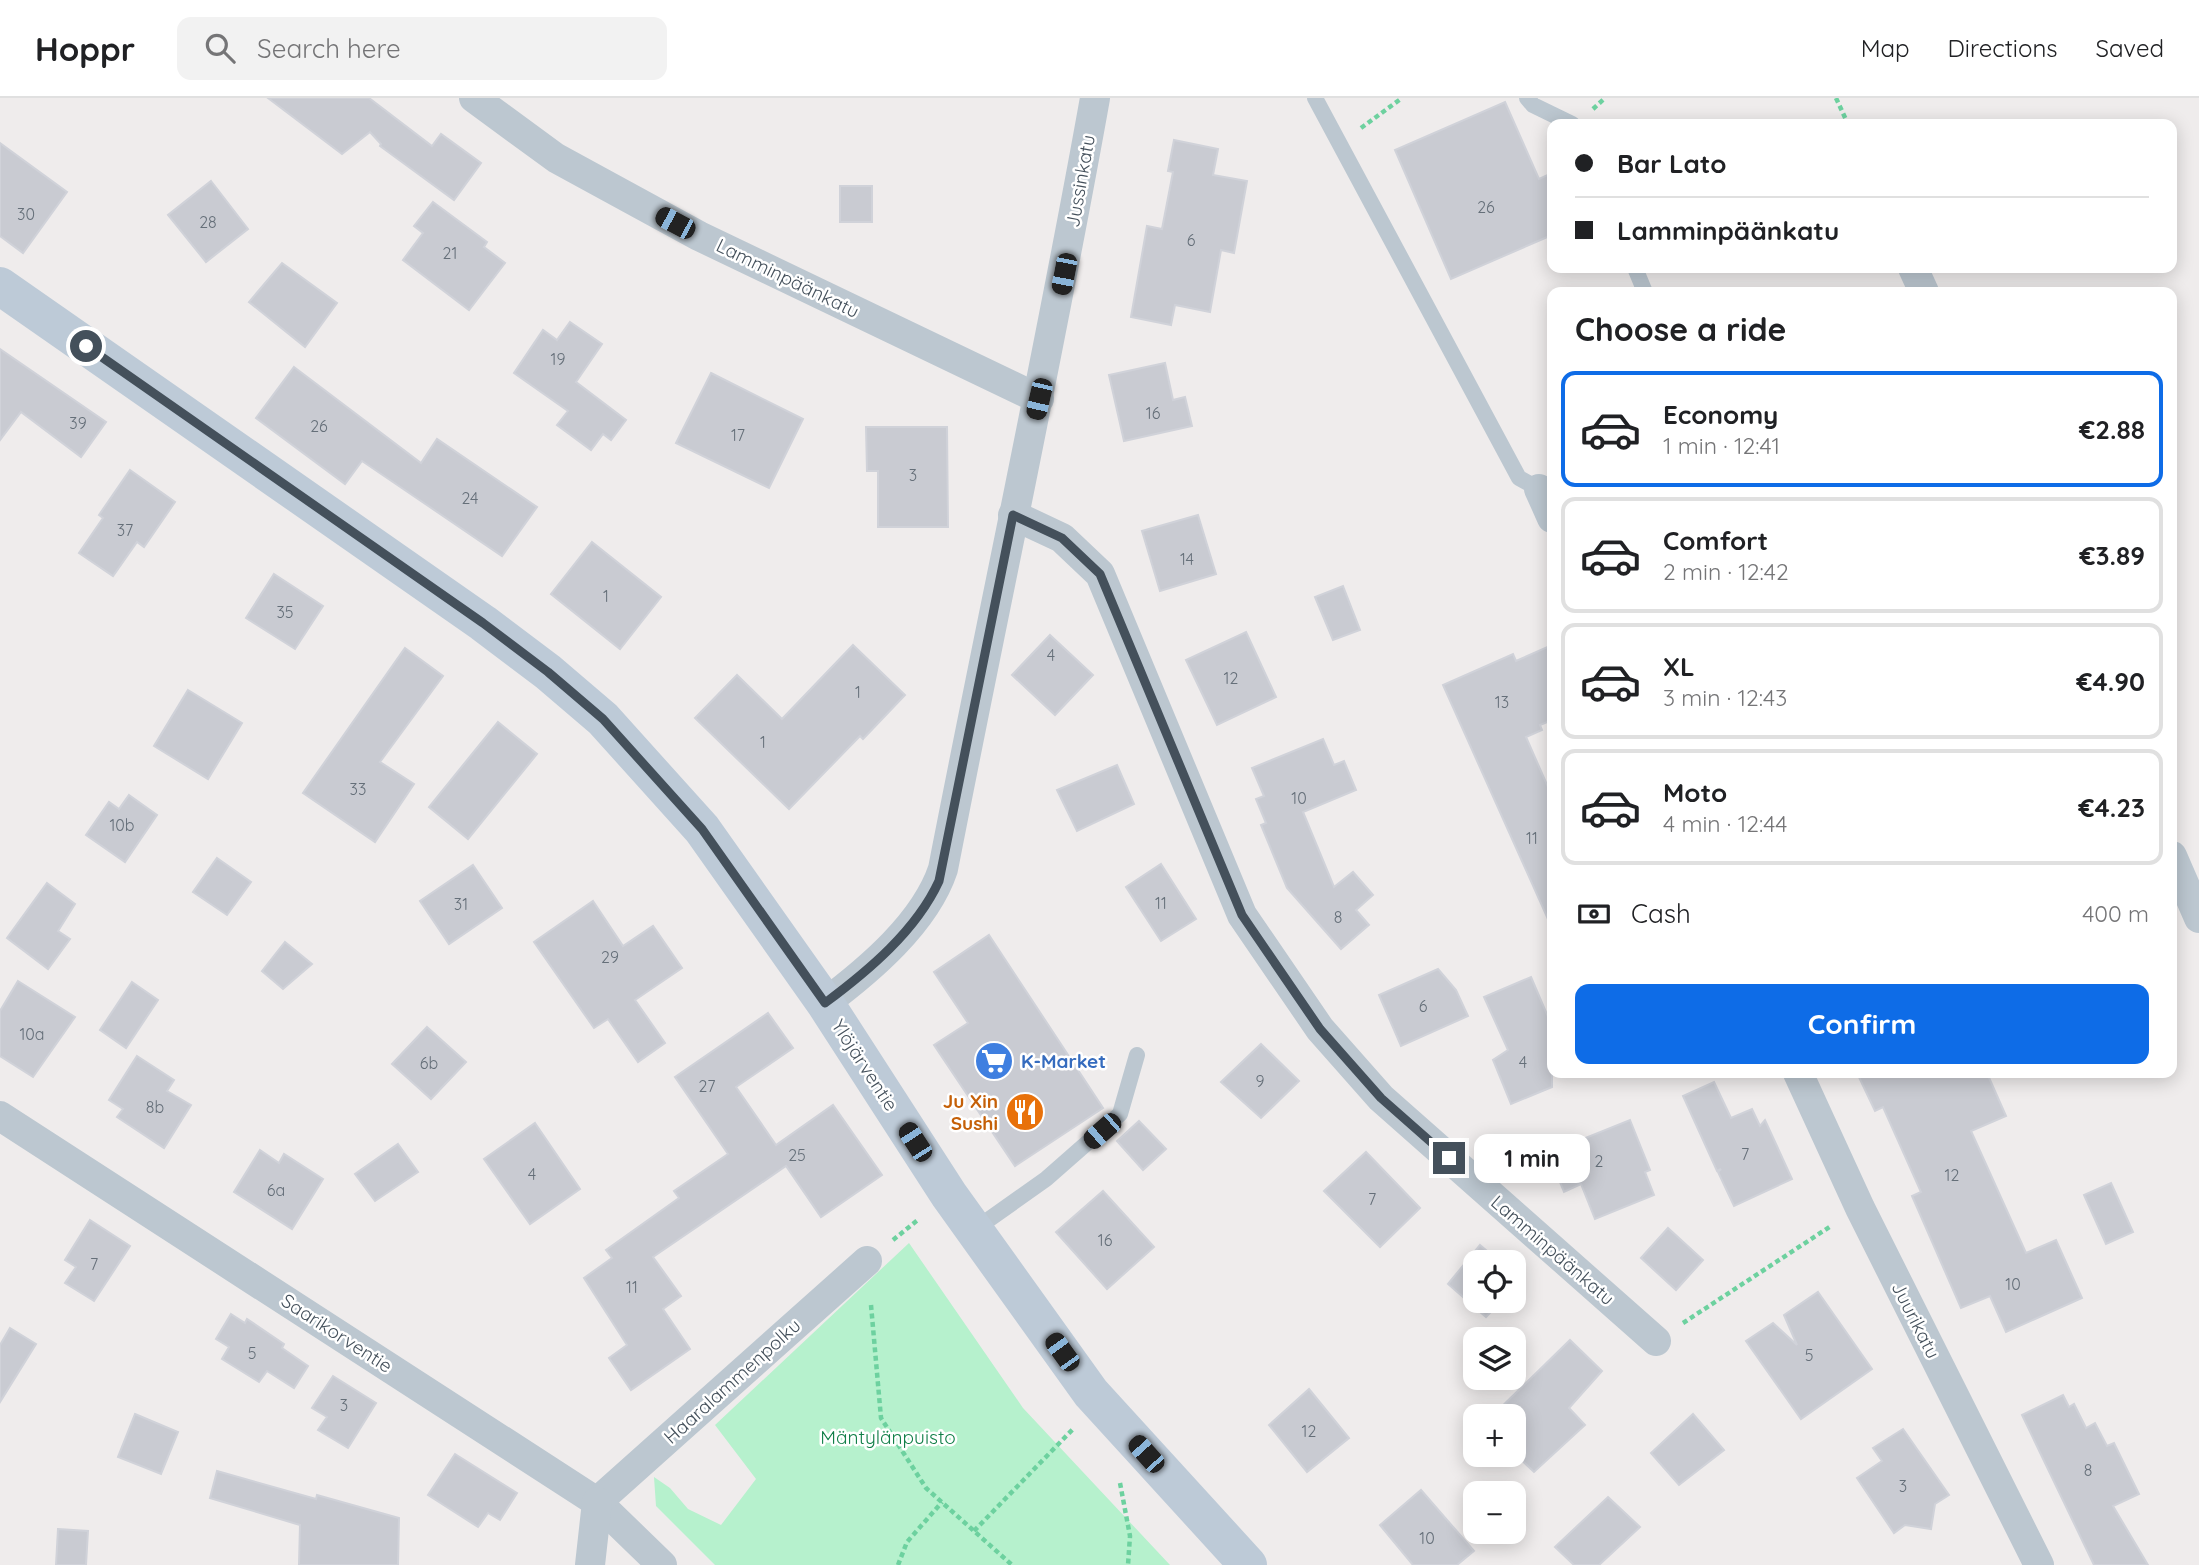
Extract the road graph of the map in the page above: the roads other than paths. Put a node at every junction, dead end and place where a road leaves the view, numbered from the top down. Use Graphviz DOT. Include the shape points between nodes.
graph roads {
  1 [pos="474,98"];
  2 [pos="1096,98"];
  3 [pos="1315,98"];
  4 [pos="1527,98"];
  5 [pos="1562,119"];
  6 [pos="0,286"];
  7 [pos="1039,399"];
  8 [pos="1539,489"];
  9 [pos="1547,507"];
  10 [pos="1013,515"];
  11 [pos="2177,867"];
  12 [pos="2199,918"];
  13 [pos="825,1003"];
  14 [pos="1137,1055"];
  15 [pos="1800,1078"];
  16 [pos="0,1116"];
  17 [pos="974,1230"];
  18 [pos="867,1261"];
  19 [pos="1656,1341"];
  20 [pos="597,1502"];
  21 [pos="590,1565"];
  22 [pos="662,1565"];
  23 [pos="1248,1565"];
  24 [pos="2039,1565"];
  1 -- 7 [label="street, Lamminpäänkatu" via="556,158 699,236"];
  2 -- 7 [label="street, Jussinkatu"];
  3 -- 8 [label="lane" via="1519,478"];
  4 -- 5 [label="lane"];
  6 -- 13 [label="main road, Ylöjärventie" via="483,623 575,694 702,829"];
  7 -- 10 [label="street, Jussinkatu"];
  8 -- 9 [label="street"];
  10 -- 13 [label="street, Jussinkatu" via="939,881 871,968"];
  10 -- 19 [label="street, Lamminpäänkatu" via="1062,538 1100,574 1242,915 1320,1029 1381,1098"];
  11 -- 12 [label="street"];
  13 -- 17 [label="main road, Ylöjärventie"];
  14 -- 17 [label="lane" via="1121,1114 1046,1179"];
  15 -- 24 [label="street, Juurikatu" via="1860,1208"];
  16 -- 20 [label="street, Saarikorventie"];
  17 -- 23 [label="main road, Ylöjärventie" via="1091,1393"];
  18 -- 20 [label="street, Haaralammenpolku"];
  20 -- 21 [label="street"];
  20 -- 22 [label="street, Saarikorventie"];
}
